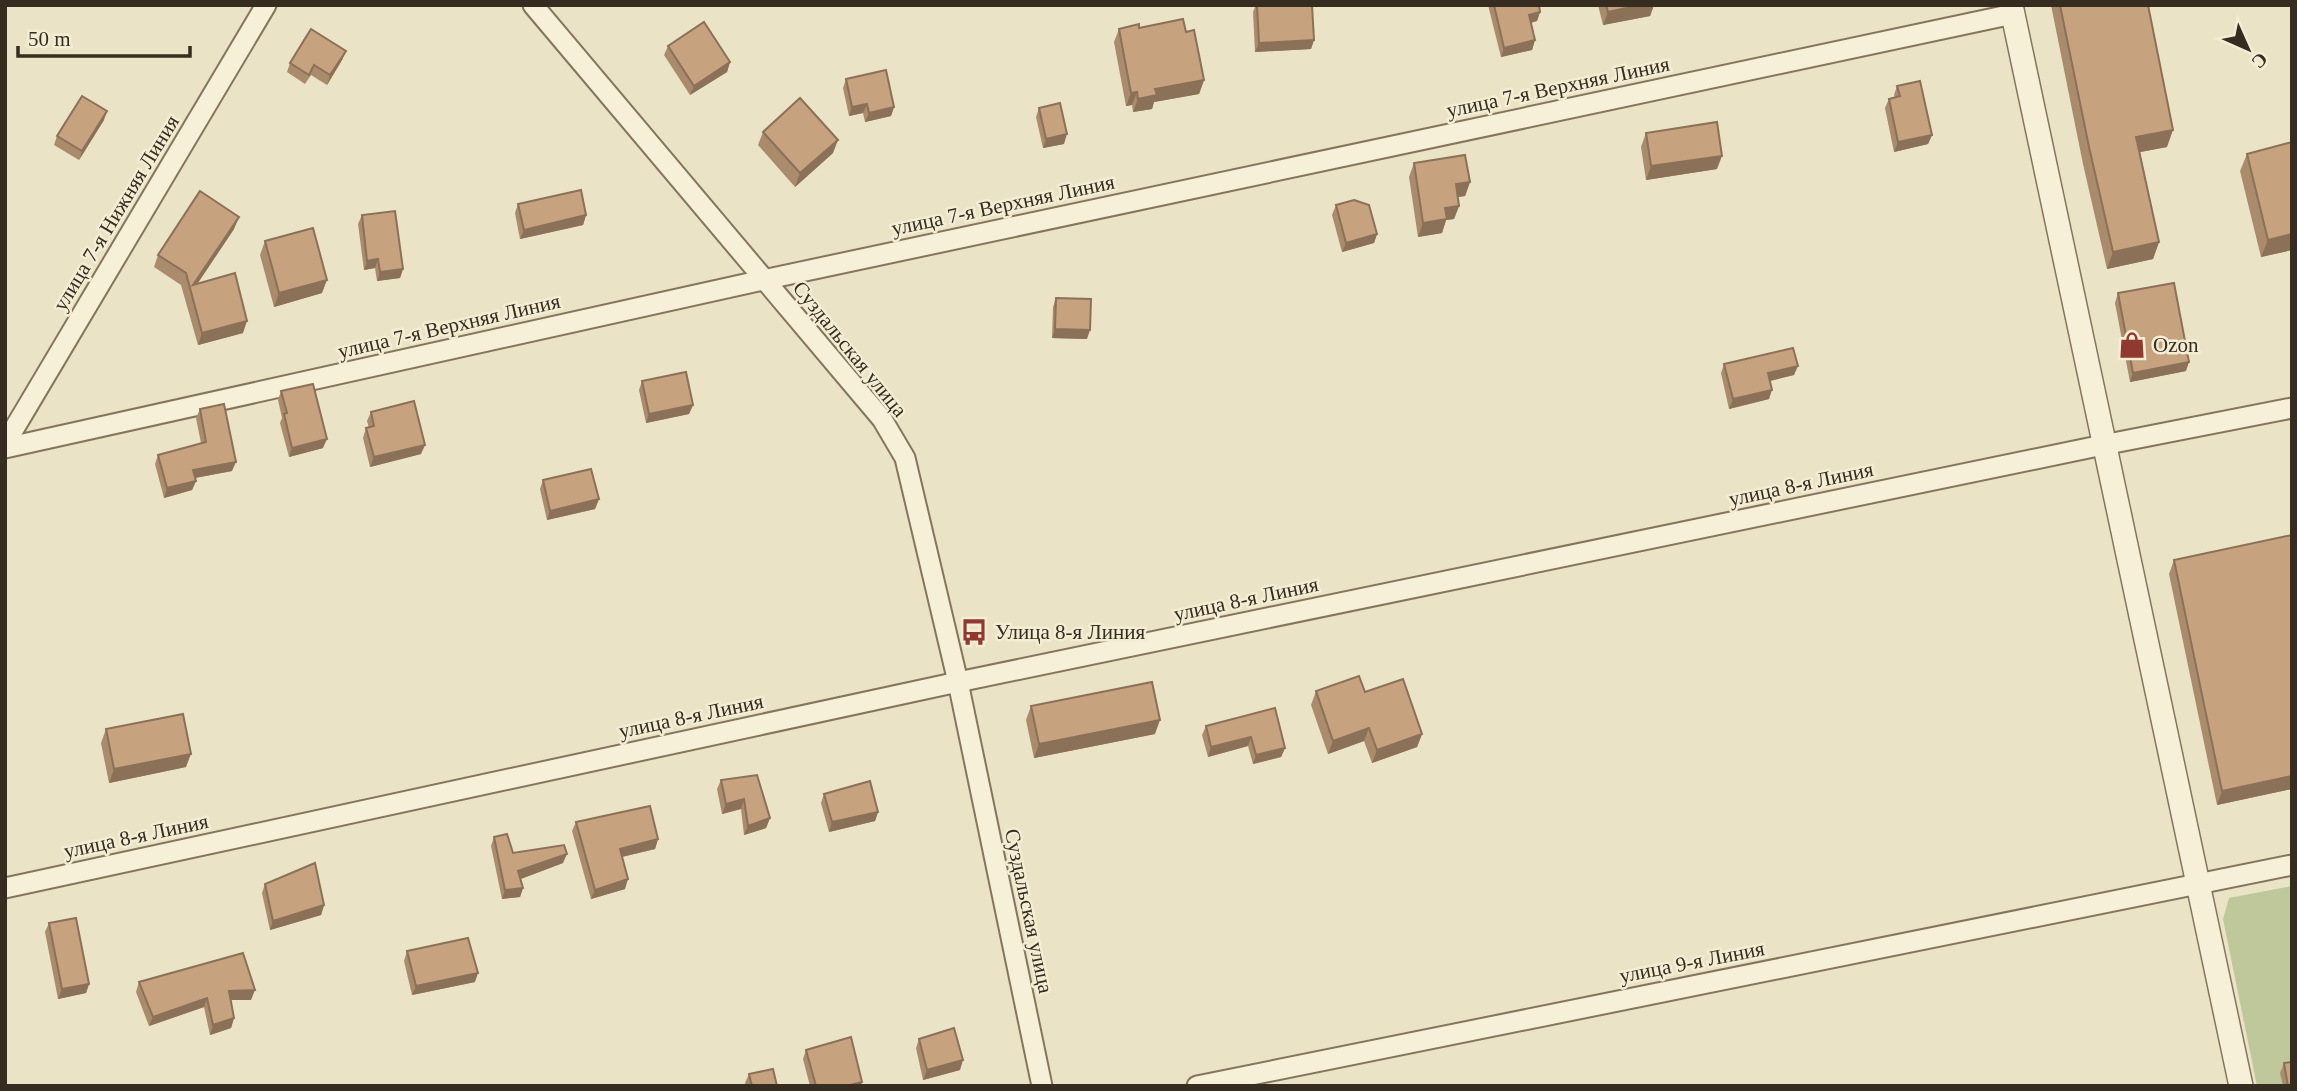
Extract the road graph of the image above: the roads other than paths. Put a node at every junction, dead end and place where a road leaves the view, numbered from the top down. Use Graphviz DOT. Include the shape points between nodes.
graph roads {
  1 [pos="533,5"];
  2 [pos="259,8"];
  3 [pos="2012,10"];
  4 [pos="763,280"];
  5 [pos="2292,408"];
  6 [pos="2104,445"];
  7 [pos="5,446"];
  8 [pos="958,682"];
  9 [pos="2292,866"];
  10 [pos="2197,883"];
  11 [pos="5,888"];
  12 [pos="1042,1086"];
  13 [pos="1197,1086"];
  14 [pos="2241,1086"];
  1 -- 4 [label="street, Суздальская улица"];
  2 -- 7 [label="street, улица 7-я Нижняя Линия"];
  3 -- 4 [label="street, улица 7-я Верхняя Линия"];
  3 -- 6 [label="street"];
  4 -- 7 [label="street, улица 7-я Верхняя Линия"];
  4 -- 8 [label="street, Суздальская улица" via="882,419 905,458"];
  5 -- 6 [label="street, улица 8-я Линия"];
  6 -- 8 [label="street, улица 8-я Линия"];
  6 -- 10 [label="street"];
  8 -- 11 [label="street, улица 8-я Линия"];
  8 -- 12 [label="street, Суздальская улица"];
  9 -- 10 [label="street, улица 9-я Линия"];
  10 -- 13 [label="street, улица 9-я Линия"];
  10 -- 14 [label="street"];
}
